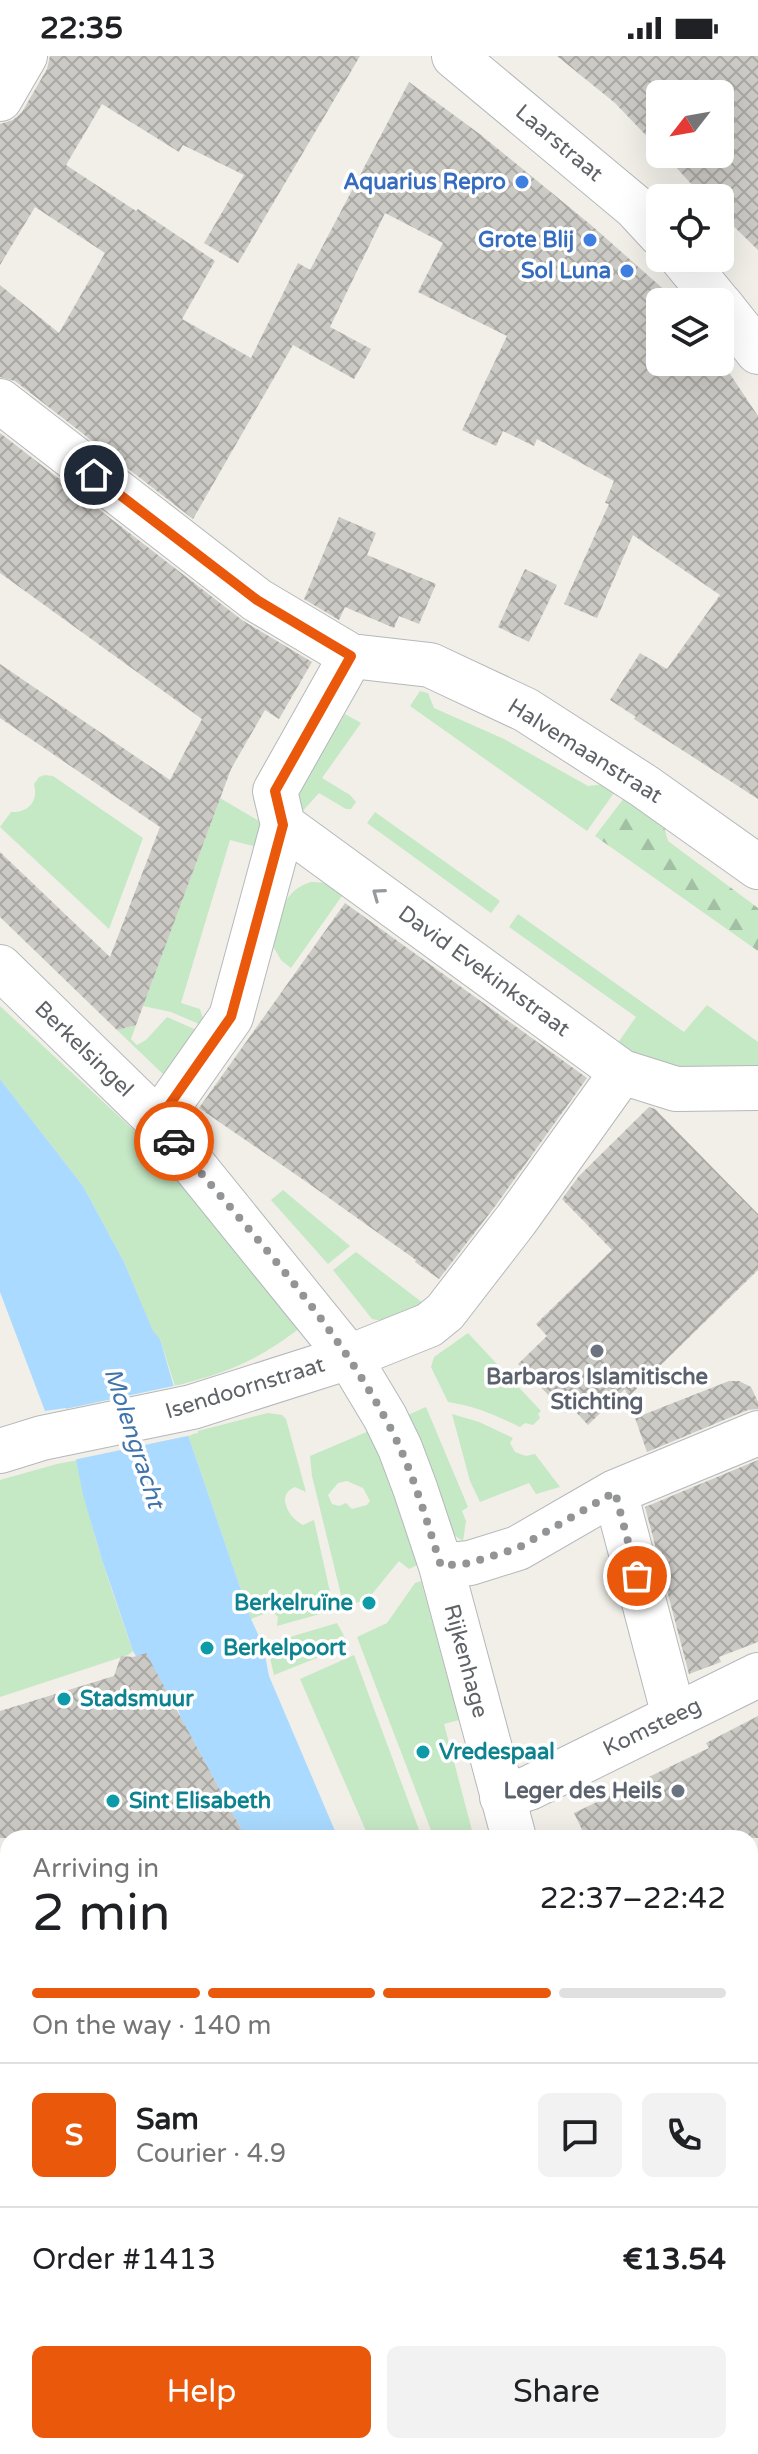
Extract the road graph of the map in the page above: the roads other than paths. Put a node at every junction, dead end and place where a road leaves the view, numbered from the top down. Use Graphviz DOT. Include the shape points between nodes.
graph roads {
  1 [pos="25,56"];
  2 [pos="454,56"];
  3 [pos="0,99"];
  4 [pos="646,219"];
  5 [pos="694,272"];
  6 [pos="707,288"];
  7 [pos="734,322"];
  8 [pos="758,352"];
  9 [pos="0,401"];
  10 [pos="351,656"];
  11 [pos="283,825"];
  12 [pos="758,867"];
  13 [pos="0,967"];
  14 [pos="622,1072"];
  15 [pos="758,1088"];
  16 [pos="158,1121"];
  17 [pos="349,1357"];
  18 [pos="758,1433"];
  19 [pos="0,1451"];
  20 [pos="615,1492"];
  21 [pos="441,1566"];
  22 [pos="758,1675"];
  23 [pos="674,1716"];
  24 [pos="508,1818"];
  1 -- 3 [label="street"];
  2 -- 4 [label="street, Laarstraat"];
  5 -- 6 [label="street"];
  7 -- 8 [label="street"];
  9 -- 10 [label="street, Halvemaanstraat" via="257,600"];
  10 -- 11 [label="street" via="275,791"];
  10 -- 12 [label="street, Halvemaanstraat" via="430,665 526,710"];
  14 -- 11 [label="street, David Evekinkstraat, one-way"];
  11 -- 16 [label="street" via="231,1017"];
  13 -- 16 [label="street, Berkelsingel"];
  14 -- 15 [label="street, David Evekinkstraat" via="676,1089"];
  14 -- 17 [label="street" via="445,1312 429,1325"];
  16 -- 17 [label="street, Berkelsingel"];
  17 -- 19 [label="street, Isendoornstraat" via="192,1407"];
  17 -- 21 [label="street, Rijkenhage" via="400,1448"];
  18 -- 20 [label="street"];
  20 -- 21 [label="street" via="518,1548"];
  20 -- 23 [label="street"];
  21 -- 24 [label="street, Rijkenhage"];
  22 -- 23 [label="street, Komsteeg"];
  23 -- 24 [label="street, Komsteeg" via="529,1788"];
}
